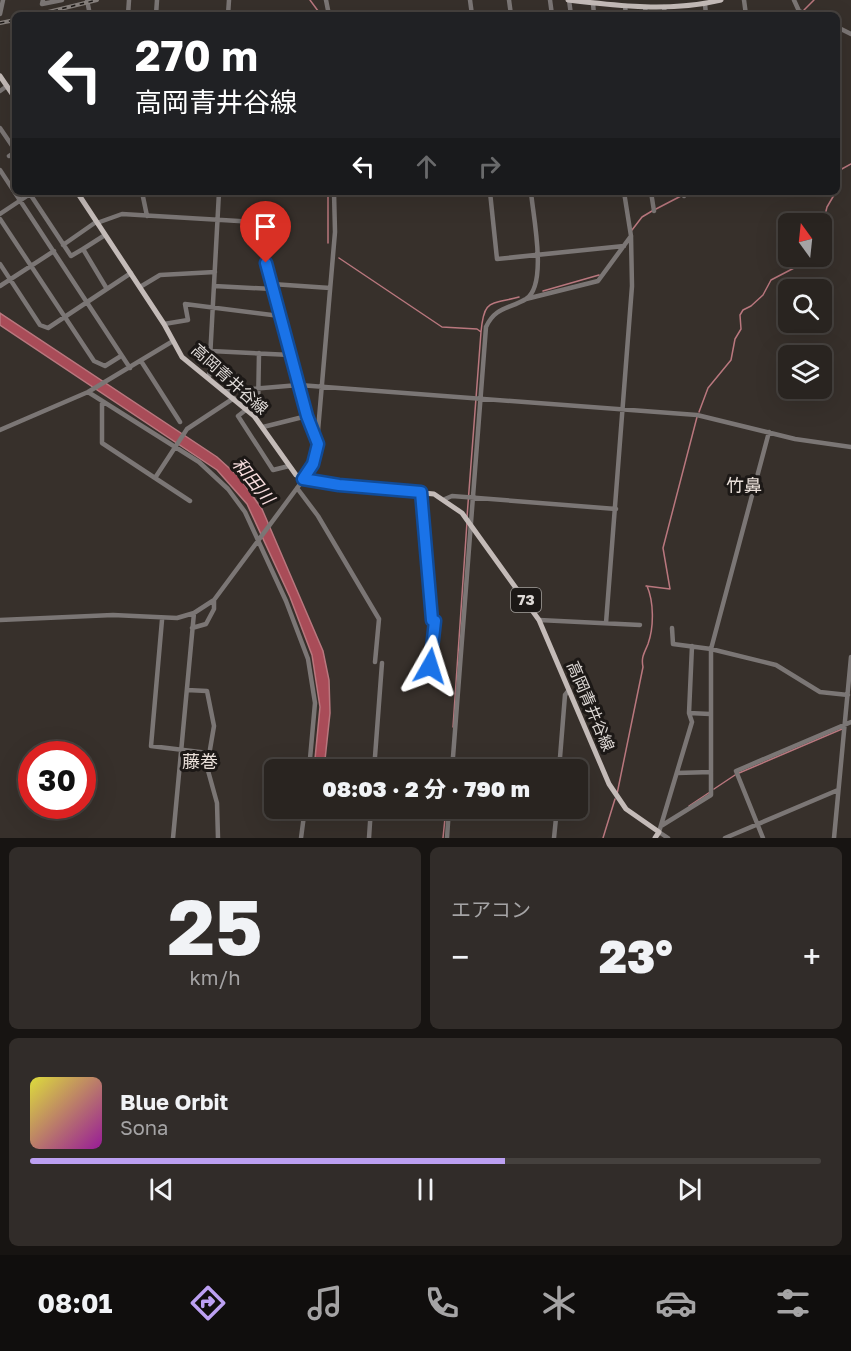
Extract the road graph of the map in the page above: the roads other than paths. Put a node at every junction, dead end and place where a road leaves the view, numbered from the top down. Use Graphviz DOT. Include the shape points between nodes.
graph roads {
  1 [pos="3,0"];
  2 [pos="43,0"];
  3 [pos="62,0"];
  4 [pos="568,0"];
  5 [pos="721,0"];
  6 [pos="794,0"];
  7 [pos="593,2"];
  8 [pos="705,4"];
  9 [pos="625,6"];
  10 [pos="645,7"];
  11 [pos="664,7"];
  12 [pos="626,12"];
  13 [pos="646,12"];
  14 [pos="665,12"];
  15 [pos="706,12"];
  16 [pos="803,12"];
  17 [pos="0,14"];
  18 [pos="0,76"];
  19 [pos="7,86"];
  20 [pos="0,91"];
  21 [pos="12,94"];
  22 [pos="0,128"];
  23 [pos="12,146"];
  24 [pos="12,154"];
  25 [pos="9,156"];
  26 [pos="0,170"];
  27 [pos="12,189"];
  28 [pos="16,195"];
  29 [pos="29,195"];
  30 [pos="31,195"];
  31 [pos="79,195"];
  32 [pos="143,195"];
  33 [pos="219,195"];
  34 [pos="334,195"];
  35 [pos="490,195"];
  36 [pos="531,195"];
  37 [pos="624,195"];
  38 [pos="651,195"];
  39 [pos="20,201"];
  40 [pos="654,211"];
  41 [pos="0,214"];
  42 [pos="147,216"];
  43 [pos="0,219"];
  44 [pos="218,220"];
  45 [pos="97,223"];
  46 [pos="105,235"];
  47 [pos="631,236"];
  48 [pos="63,245"];
  49 [pos="624,246"];
  50 [pos="83,249"];
  51 [pos="54,251"];
  52 [pos="537,255"];
  53 [pos="0,264"];
  54 [pos="31,266"];
  55 [pos="215,272"];
  56 [pos="131,273"];
  57 [pos="10,280"];
  58 [pos="0,286"];
  59 [pos="214,286"];
  60 [pos="273,286"];
  61 [pos="140,287"];
  62 [pos="330,288"];
  63 [pos="107,289"];
  64 [pos="526,299"];
  65 [pos="87,301"];
  66 [pos="213,306"];
  67 [pos="280,316"];
  68 [pos="65,317"];
  69 [pos="164,324"];
  70 [pos="173,340"];
  71 [pos="211,351"];
  72 [pos="259,353"];
  73 [pos="291,355"];
  74 [pos="121,356"];
  75 [pos="141,361"];
  76 [pos="130,369"];
  77 [pos="209,377"];
  78 [pos="299,385"];
  79 [pos="322,386"];
  80 [pos="256,388"];
  81 [pos="225,391"];
  82 [pos="88,392"];
  83 [pos="234,398"];
  84 [pos="480,399"];
  85 [pos="102,401"];
  86 [pos="247,409"];
  87 [pos="622,410"];
  88 [pos="254,416"];
  89 [pos="307,416"];
  90 [pos="180,422"];
  91 [pos="263,427"];
  92 [pos="0,430"];
  93 [pos="769,432"];
  94 [pos="318,444"];
  95 [pos="174,447"];
  96 [pos="851,447"];
  97 [pos="289,466"];
  98 [pos="155,478"];
  99 [pos="303,479"];
  100 [pos="297,488"];
  101 [pos="421,492"];
  102 [pos="472,498"];
  103 [pos="445,499"];
  104 [pos="190,501"];
  105 [pos="616,509"];
  106 [pos="470,522"];
  107 [pos="258,540"];
  108 [pos="214,600"];
  109 [pos="194,614"];
  110 [pos="0,620"];
  111 [pos="162,620"];
  112 [pos="539,620"];
  113 [pos="606,623"];
  114 [pos="640,626"];
  115 [pos="192,628"];
  116 [pos="672,628"];
  117 [pos="692,646"];
  118 [pos="711,649"];
  119 [pos="851,657"];
  120 [pos="375,662"];
  121 [pos="382,663"];
  122 [pos="430,666"];
  123 [pos="187,690"];
  124 [pos="569,690"];
  125 [pos="848,695"];
  126 [pos="689,713"];
  127 [pos="710,714"];
  128 [pos="851,722"];
  129 [pos="845,725"];
  130 [pos="181,749"];
  131 [pos="208,753"];
  132 [pos="310,759"];
  133 [pos="375,759"];
  134 [pos="453,759"];
  135 [pos="560,759"];
  136 [pos="711,772"];
  137 [pos="676,773"];
  138 [pos="838,790"];
  139 [pos="304,819"];
  140 [pos="370,819"];
  141 [pos="448,819"];
  142 [pos="555,819"];
  143 [pos="757,824"];
  144 [pos="658,832"];
  145 [pos="173,838"];
  146 [pos="219,838"];
  147 [pos="301,838"];
  148 [pos="369,838"];
  149 [pos="447,838"];
  150 [pos="554,838"];
  151 [pos="668,838"];
  152 [pos="725,838"];
  153 [pos="763,838"];
  154 [pos="834,838"];
  1 -- 17 [label="street"];
  2 -- 3 [label="street" via="42,4"];
  4 -- 7 [label="main road"];
  5 -- 8 [label="main road"];
  6 -- 16 [label="street"];
  7 -- 9 [label="main road"];
  8 -- 11 [label="main road"];
  8 -- 15 [label="street"];
  9 -- 10 [label="main road"];
  9 -- 12 [label="street"];
  10 -- 11 [label="main road"];
  10 -- 13 [label="street"];
  11 -- 14 [label="street"];
  18 -- 19 [label="main road"];
  19 -- 20 [label="street"];
  19 -- 21 [label="main road"];
  22 -- 23 [label="street"];
  24 -- 25 [label="street"];
  26 -- 27 [label="street"];
  28 -- 39 [label="street"];
  29 -- 39 [label="street"];
  30 -- 48 [label="street"];
  31 -- 45 [label="main road, 高岡青井谷線"];
  32 -- 42 [label="street"];
  33 -- 44 [label="street"];
  34 -- 62 [label="street"];
  35 -- 52 [label="street" via="497,259"];
  36 -- 52 [label="street"];
  37 -- 47 [label="street"];
  38 -- 40 [label="street"];
  39 -- 41 [label="street"];
  39 -- 51 [label="street"];
  42 -- 44 [label="street"];
  42 -- 45 [label="street" via="120,214"];
  43 -- 54 [label="street"];
  44 -- 55 [label="street"];
  44 -- 60 [label="street" via="255,222"];
  45 -- 46 [label="main road, 高岡青井谷線"];
  45 -- 48 [label="street"];
  46 -- 50 [label="street"];
  46 -- 56 [label="main road, 高岡青井谷線"];
  47 -- 49 [label="street"];
  47 -- 87 [label="street" via="632,286"];
  48 -- 50 [label="street" via="71,256"];
  49 -- 52 [label="street"];
  49 -- 64 [label="street" via="598,281"];
  50 -- 63 [label="street"];
  51 -- 54 [label="street"];
  51 -- 65 [label="street"];
  52 -- 64 [label="street" via="537,283"];
  53 -- 57 [label="street"];
  54 -- 57 [label="street"];
  54 -- 68 [label="street"];
  55 -- 59 [label="street"];
  55 -- 61 [label="street" via="160,275"];
  56 -- 61 [label="main road, 高岡青井谷線"];
  56 -- 63 [label="street"];
  57 -- 58 [label="street"];
  57 -- 68 [label="street" via="40,325 48,328"];
  59 -- 60 [label="street"];
  59 -- 66 [label="street"];
  60 -- 62 [label="street"];
  60 -- 67 [label="street"];
  61 -- 69 [label="main road, 高岡青井谷線"];
  62 -- 79 [label="street"];
  63 -- 65 [label="street"];
  64 -- 84 [label="street" via="490,318"];
  65 -- 68 [label="street"];
  65 -- 74 [label="street"];
  66 -- 67 [label="street"];
  66 -- 69 [label="street" via="185,304 188,320"];
  66 -- 71 [label="street"];
  67 -- 73 [label="street"];
  68 -- 74 [label="street" via="94,361 105,366"];
  69 -- 70 [label="main road, 高岡青井谷線"];
  70 -- 75 [label="street"];
  70 -- 77 [label="main road, 高岡青井谷線" via="189,364"];
  71 -- 72 [label="street"];
  71 -- 77 [label="street"];
  72 -- 73 [label="street"];
  72 -- 80 [label="street"];
  73 -- 78 [label="street"];
  74 -- 76 [label="street"];
  75 -- 76 [label="street"];
  75 -- 90 [label="street"];
  76 -- 82 [label="street"];
  77 -- 81 [label="main road, 高岡青井谷線"];
  78 -- 79 [label="street"];
  78 -- 80 [label="street"];
  78 -- 89 [label="street"];
  79 -- 84 [label="street"];
  79 -- 94 [label="street"];
  80 -- 81 [label="street"];
  80 -- 88 [label="street" via="258,410"];
  81 -- 83 [label="main road, 高岡青井谷線"];
  82 -- 85 [label="street"];
  82 -- 92 [label="street"];
  83 -- 86 [label="main road, 高岡青井谷線"];
  83 -- 95 [label="street" via="187,429"];
  84 -- 87 [label="street"];
  84 -- 102 [label="street"];
  85 -- 95 [label="street"];
  85 -- 98 [label="street" via="102,443"];
  86 -- 88 [label="main road, 高岡青井谷線"];
  86 -- 97 [label="street" via="238,416 273,470"];
  87 -- 93 [label="street" via="698,415"];
  87 -- 105 [label="street"];
  88 -- 91 [label="main road, 高岡青井谷線"];
  89 -- 91 [label="street"];
  89 -- 94 [label="street"];
  91 -- 97 [label="main road, 高岡青井谷線"];
  93 -- 96 [label="street"];
  93 -- 118 [label="street"];
  94 -- 99 [label="street" via="313,464"];
  95 -- 98 [label="street"];
  95 -- 107 [label="street" via="194,458 228,489"];
  97 -- 99 [label="main road, 高岡青井谷線"];
  98 -- 104 [label="street"];
  99 -- 100 [label="street"];
  99 -- 101 [label="main road, 高岡青井谷線 / 73"];
  100 -- 107 [label="street"];
  100 -- 120 [label="street" via="379,619"];
  101 -- 103 [label="main road, 高岡青井谷線 / 73"];
  101 -- 122 [label="street" via="435,621"];
  102 -- 103 [label="street"];
  102 -- 105 [label="street"];
  102 -- 106 [label="street"];
  103 -- 106 [label="main road, 高岡青井谷線 / 73"];
  105 -- 113 [label="street"];
  106 -- 112 [label="main road, 高岡青井谷線 / 73"];
  106 -- 134 [label="street"];
  107 -- 108 [label="street"];
  107 -- 132 [label="street" via="308,659 315,703"];
  108 -- 109 [label="street"];
  108 -- 115 [label="street" via="206,624"];
  109 -- 110 [label="street"];
  109 -- 115 [label="street"];
  111 -- 130 [label="street" via="150,743 154,747"];
  112 -- 113 [label="street"];
  112 -- 124 [label="main road, 高岡青井谷線 / 73"];
  113 -- 114 [label="street"];
  115 -- 123 [label="street"];
  116 -- 117 [label="street" via="673,644"];
  117 -- 118 [label="street"];
  117 -- 126 [label="street"];
  118 -- 125 [label="street" via="776,665 820,692"];
  118 -- 127 [label="street"];
  119 -- 125 [label="street"];
  121 -- 133 [label="street"];
  123 -- 130 [label="street"];
  123 -- 131 [label="street" via="207,691 214,726"];
  124 -- 135 [label="street" via="565,695"];
  124 -- 144 [label="main road, 高岡青井谷線 / 73" via="609,784 626,809"];
  125 -- 129 [label="street"];
  126 -- 127 [label="street"];
  126 -- 137 [label="street" via="692,722"];
  127 -- 136 [label="street"];
  128 -- 129 [label="street"];
  129 -- 138 [label="street"];
  129 -- 143 [label="street" via="736,771"];
  130 -- 131 [label="street"];
  130 -- 145 [label="street"];
  131 -- 146 [label="street"];
  136 -- 137 [label="street"];
  136 -- 144 [label="street" via="711,795"];
  137 -- 144 [label="street"];
  138 -- 143 [label="street"];
  138 -- 154 [label="street"];
  139 -- 147 [label="street"];
  140 -- 148 [label="street"];
  141 -- 149 [label="street"];
  142 -- 150 [label="street"];
  143 -- 152 [label="street"];
  143 -- 153 [label="street"];
  144 -- 151 [label="street"];
}
